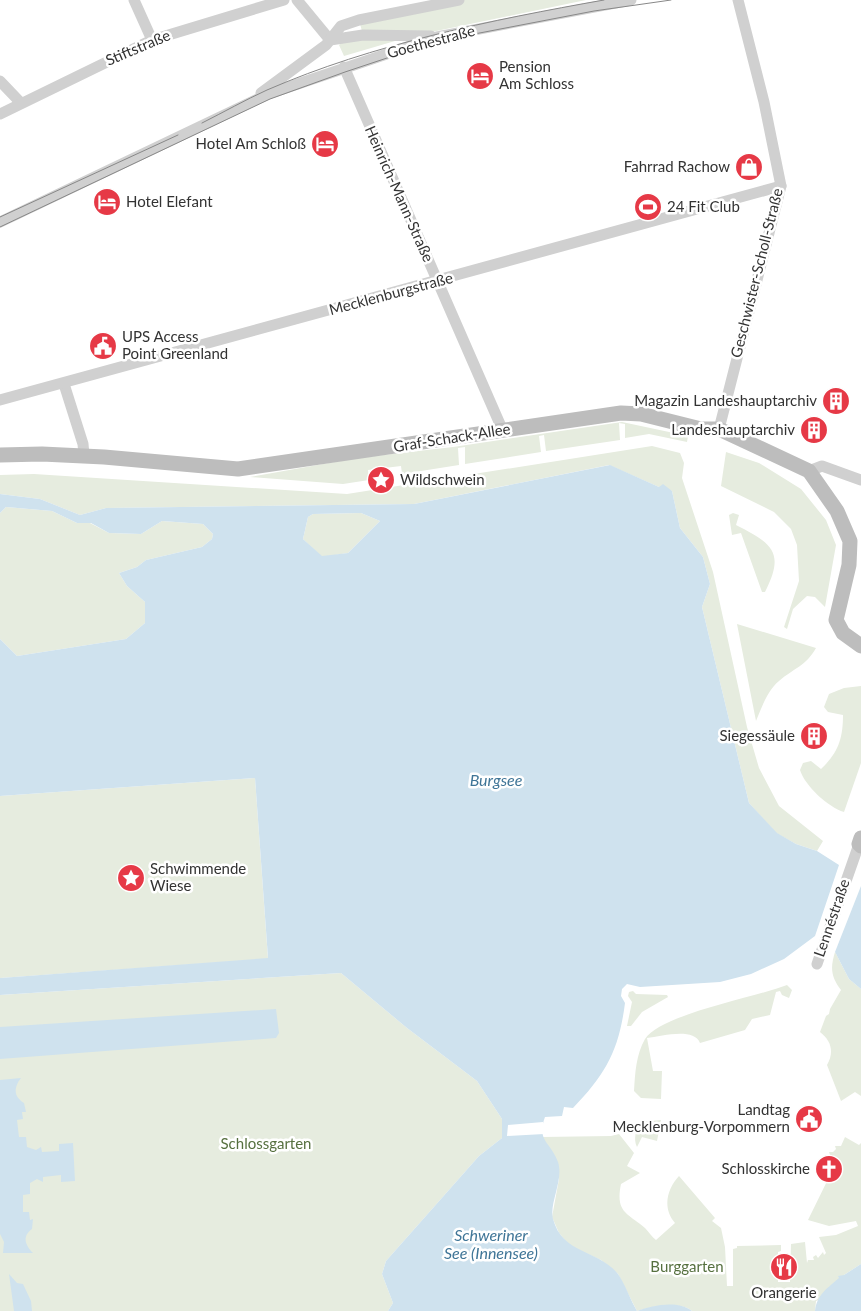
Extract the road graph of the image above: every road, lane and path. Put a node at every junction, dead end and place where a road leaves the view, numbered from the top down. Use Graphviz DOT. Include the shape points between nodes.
graph roads {
  1 [pos="134,0"];
  2 [pos="284,0"];
  3 [pos="297,0"];
  4 [pos="458,0"];
  5 [pos="631,0"];
  6 [pos="738,0"];
  7 [pos="437,37"];
  8 [pos="152,40"];
  9 [pos="330,40"];
  10 [pos="344,67"];
  11 [pos="0,81"];
  12 [pos="20,102"];
  13 [pos="238,110"];
  14 [pos="0,114"];
  15 [pos="781,186"];
  16 [pos="0,222"];
  17 [pos="439,281"];
  18 [pos="64,384"];
  19 [pos="0,400"];
  20 [pos="719,429"];
  21 [pos="503,431"];
  22 [pos="84,455"];
  23 [pos="0,456"];
  24 [pos="809,471"];
  25 [pos="861,480"];
  26 [pos="861,646"];
  27 [pos="860,843"];
  28 [pos="816,964"];
  1 -- 8 [label="street"];
  2 -- 8 [label="street, Stiftstraße"];
  3 -- 9 [label="street"];
  4 -- 9 [label="street, Goethestraße" via="359,20 341,26"];
  5 -- 7 [label="street, Goethestraße"];
  6 -- 15 [label="street, Geschwister-Scholl-Straße"];
  7 -- 9 [label="street" via="364,35"];
  7 -- 10 [label="street, Goethestraße"];
  8 -- 12 [label="street, Stiftstraße"];
  9 -- 13 [label="street, Goethestraße"];
  10 -- 13 [label="street, Goethestraße" via="268,94"];
  10 -- 17 [label="street, Heinrich-Mann-Straße"];
  11 -- 12 [label="street"];
  12 -- 14 [label="street, Stiftstraße"];
  13 -- 16 [label="street, Goethestraße"];
  15 -- 17 [label="street, Mecklenburgstraße"];
  15 -- 20 [label="street, Geschwister-Scholl-Straße"];
  17 -- 18 [label="street, Mecklenburgstraße"];
  17 -- 21 [label="street, Heinrich-Mann-Straße"];
  18 -- 19 [label="street, Mecklenburgstraße"];
  18 -- 22 [label="street"];
  20 -- 21 [label="street, Graf-Schack-Allee" via="701,429 641,414 621,413"];
  20 -- 24 [label="street, Graf-Schack-Allee"];
  21 -- 22 [label="street, Graf-Schack-Allee" via="238,469"];
  22 -- 23 [label="street, Graf-Schack-Allee"];
  24 -- 25 [label="street, Graf-Schack-Allee" via="822,466"];
  24 -- 26 [label="street, Graf-Schack-Allee" via="837,511 850,541 850,565 836,620 843,633"];
  27 -- 28 [label="street, Lennéstraße"];
}
